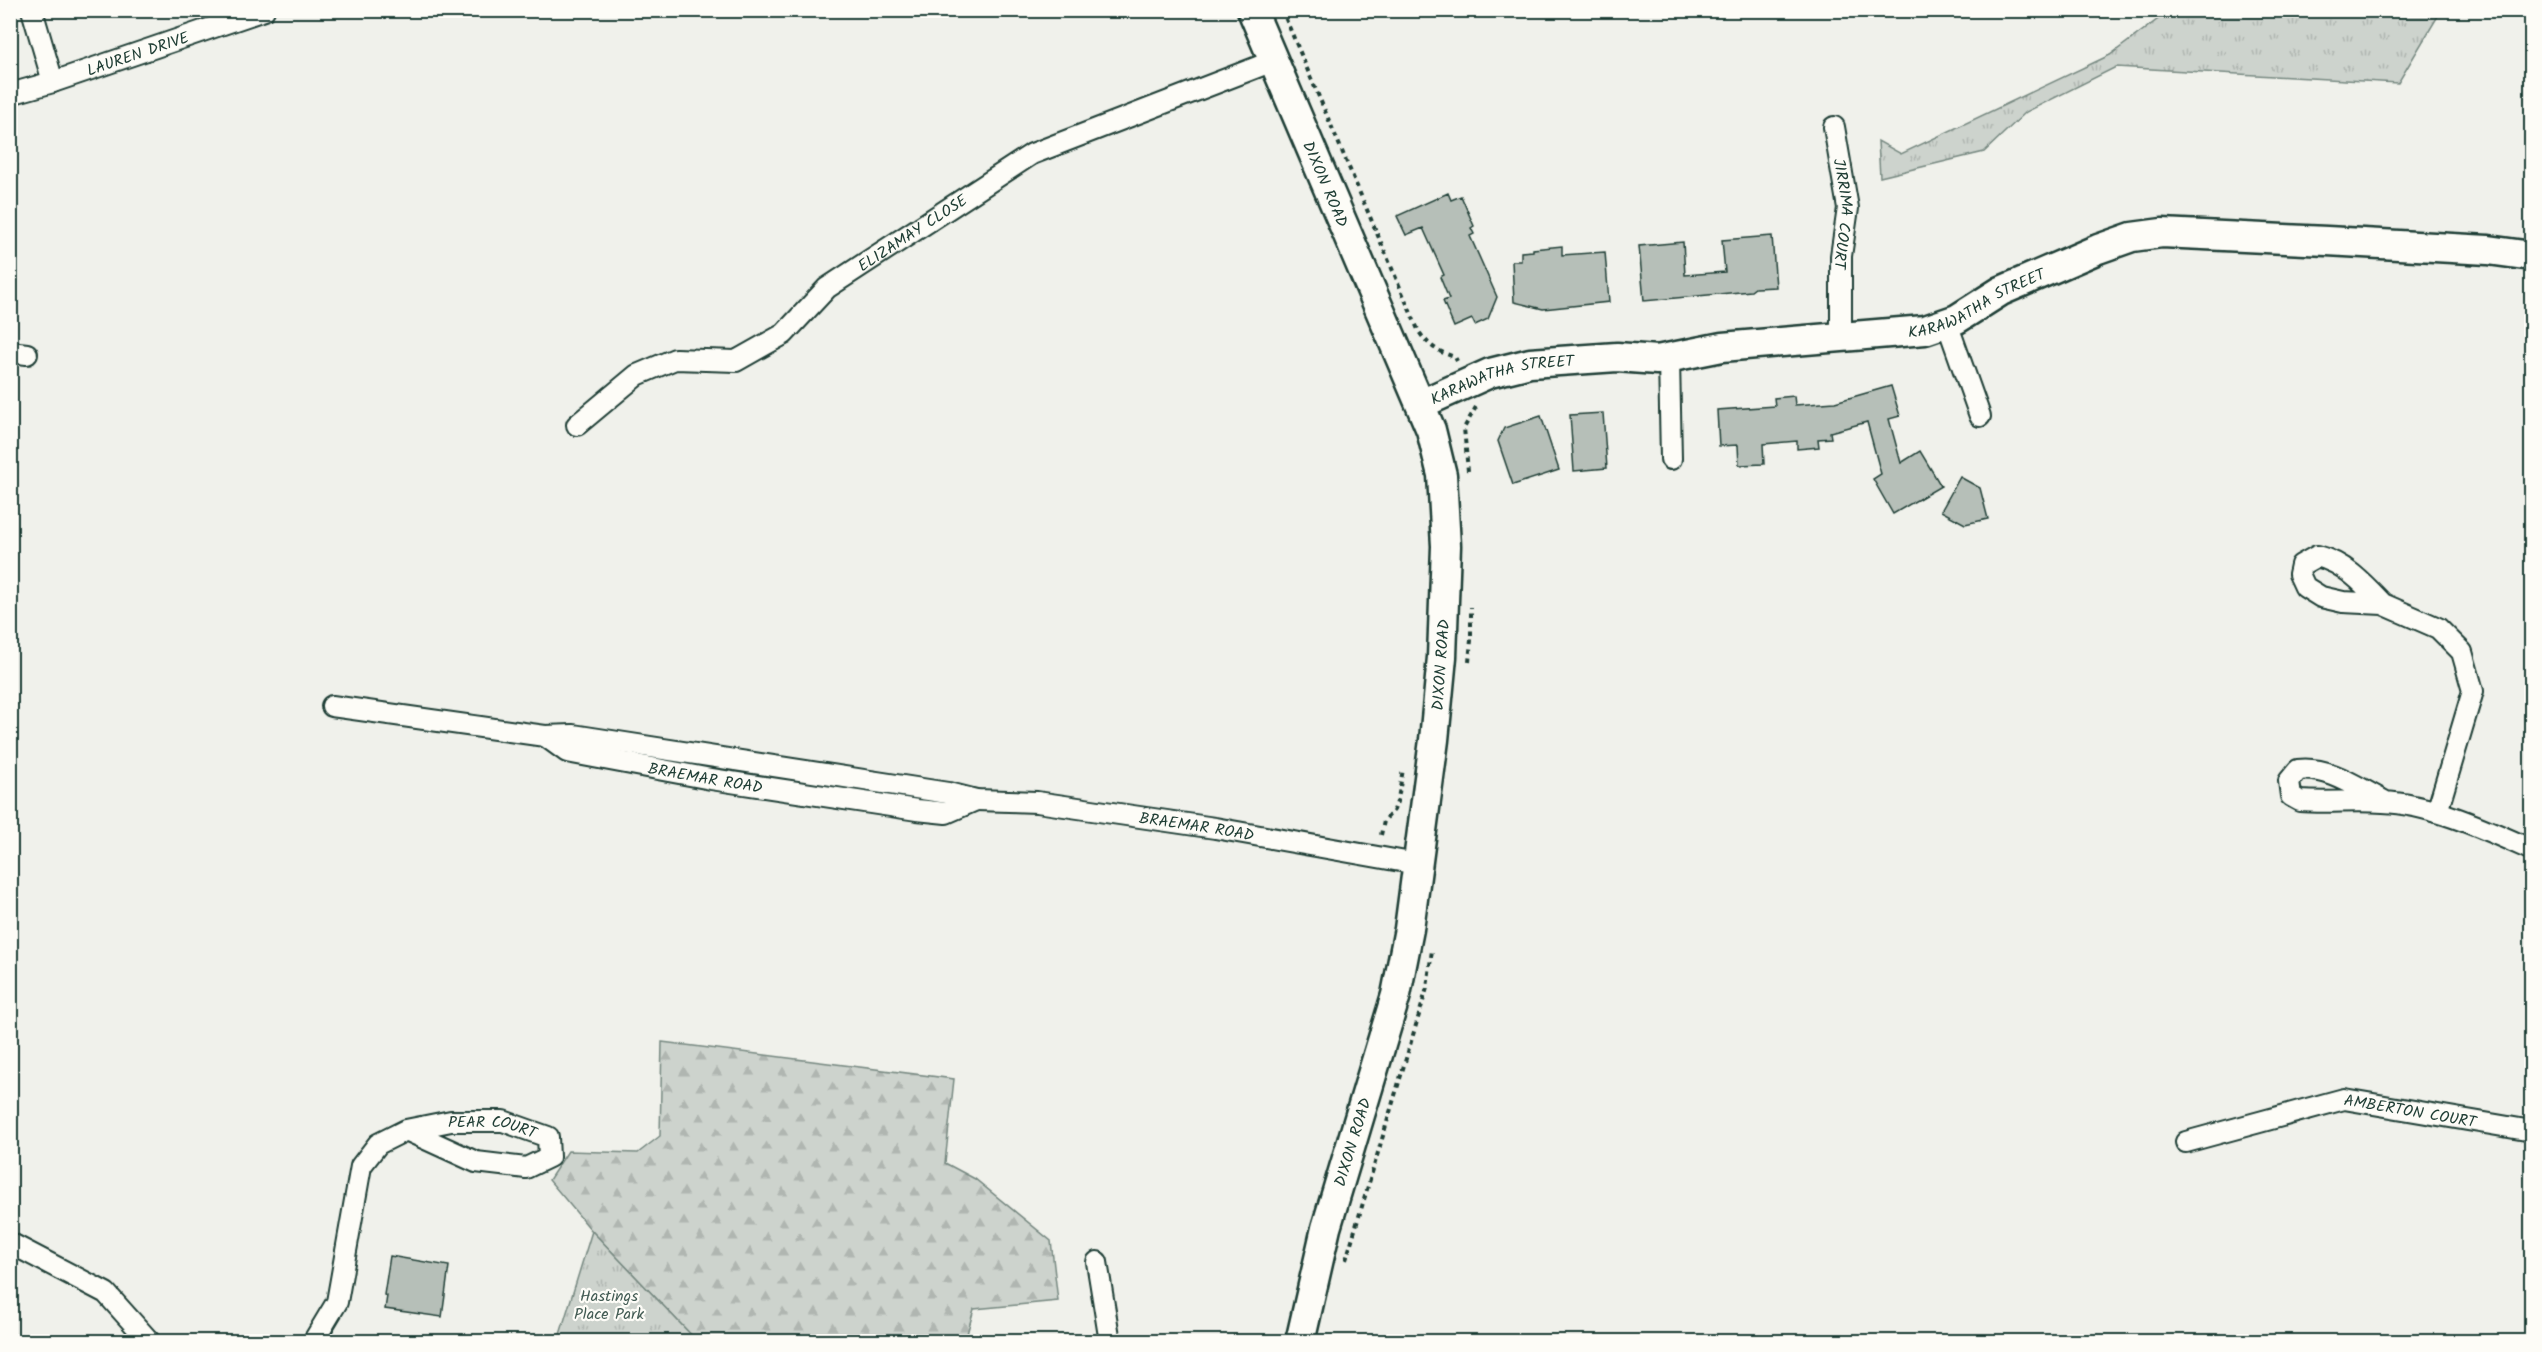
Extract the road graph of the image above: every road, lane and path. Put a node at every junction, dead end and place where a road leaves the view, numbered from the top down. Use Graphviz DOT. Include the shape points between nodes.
graph roads {
  1 [pos="32,10"];
  2 [pos="264,10"];
  3 [pos="1252,10"];
  4 [pos="1282,10"];
  5 [pos="1273,61"];
  6 [pos="53,82"];
  7 [pos="10,94"];
  8 [pos="1834,127"];
  9 [pos="2532,256"];
  10 [pos="1947,323"];
  11 [pos="1841,336"];
  12 [pos="1669,359"];
  13 [pos="1459,365"];
  14 [pos="1421,404"];
  15 [pos="1980,416"];
  16 [pos="577,425"];
  17 [pos="1671,459"];
  18 [pos="2383,604"];
  19 [pos="332,706"];
  20 [pos="1404,762"];
  21 [pos="2384,801"];
  22 [pos="2437,812"];
  23 [pos="1381,835"];
  24 [pos="2532,850"];
  25 [pos="1418,864"];
  26 [pos="406,1130"];
  27 [pos="2532,1131"];
  28 [pos="2186,1142"];
  29 [pos="10,1243"];
  30 [pos="1097,1262"];
  31 [pos="150,1341"];
  32 [pos="313,1341"];
  33 [pos="1110,1341"];
  34 [pos="1300,1341"];
  1 -- 6 [label="street"];
  2 -- 6 [label="street, LAUREN DRIVE"];
  3 -- 5 [label="main road, DIXON ROAD"];
  4 -- 13 [label="path" via="1419,332 1428,344 1455,357"];
  5 -- 14 [label="main road, DIXON ROAD"];
  5 -- 16 [label="street, ELIZAMAY CLOSE" via="1032,154 827,288 784,334 736,361 675,359 637,375"];
  6 -- 7 [label="street, LAUREN DRIVE"];
  8 -- 11 [label="street, JIRRIMA COURT" via="1848,208 1841,256"];
  9 -- 10 [label="main road, KARAWATHA STREET" via="2162,233 2132,237 2098,249 2001,291"];
  10 -- 11 [label="main road, KARAWATHA STREET" via="1909,332"];
  10 -- 15 [label="street"];
  11 -- 12 [label="main road, KARAWATHA STREET" via="1713,348"];
  12 -- 14 [label="main road, KARAWATHA STREET" via="1617,357 1530,363 1490,373"];
  12 -- 17 [label="street"];
  14 -- 25 [label="main road, DIXON ROAD" via="1442,474 1446,546 1441,669"];
  18 -- 22 [label="street" via="2438,628 2462,652 2473,691"];
  19 -- 25 [label="street, BRAEMAR ROAD" via="545,736 573,735 976,800 1049,804 1215,828"];
  20 -- 23 [label="path" via="1398,799 1384,821"];
  21 -- 22 [label="street"];
  22 -- 24 [label="street"];
  25 -- 34 [label="main road, DIXON ROAD" via="1396,995 1326,1228"];
  26 -- 26 [label="street, PEAR COURT" via="451,1121 503,1121 548,1137 549,1157 526,1168 476,1162"];
  26 -- 32 [label="street, PEAR COURT" via="378,1144 361,1166 337,1302"];
  27 -- 28 [label="street, AMBERTON COURT" via="2344,1099"];
  29 -- 31 [label="street" via="106,1293"];
  30 -- 33 [label="street"];
}
